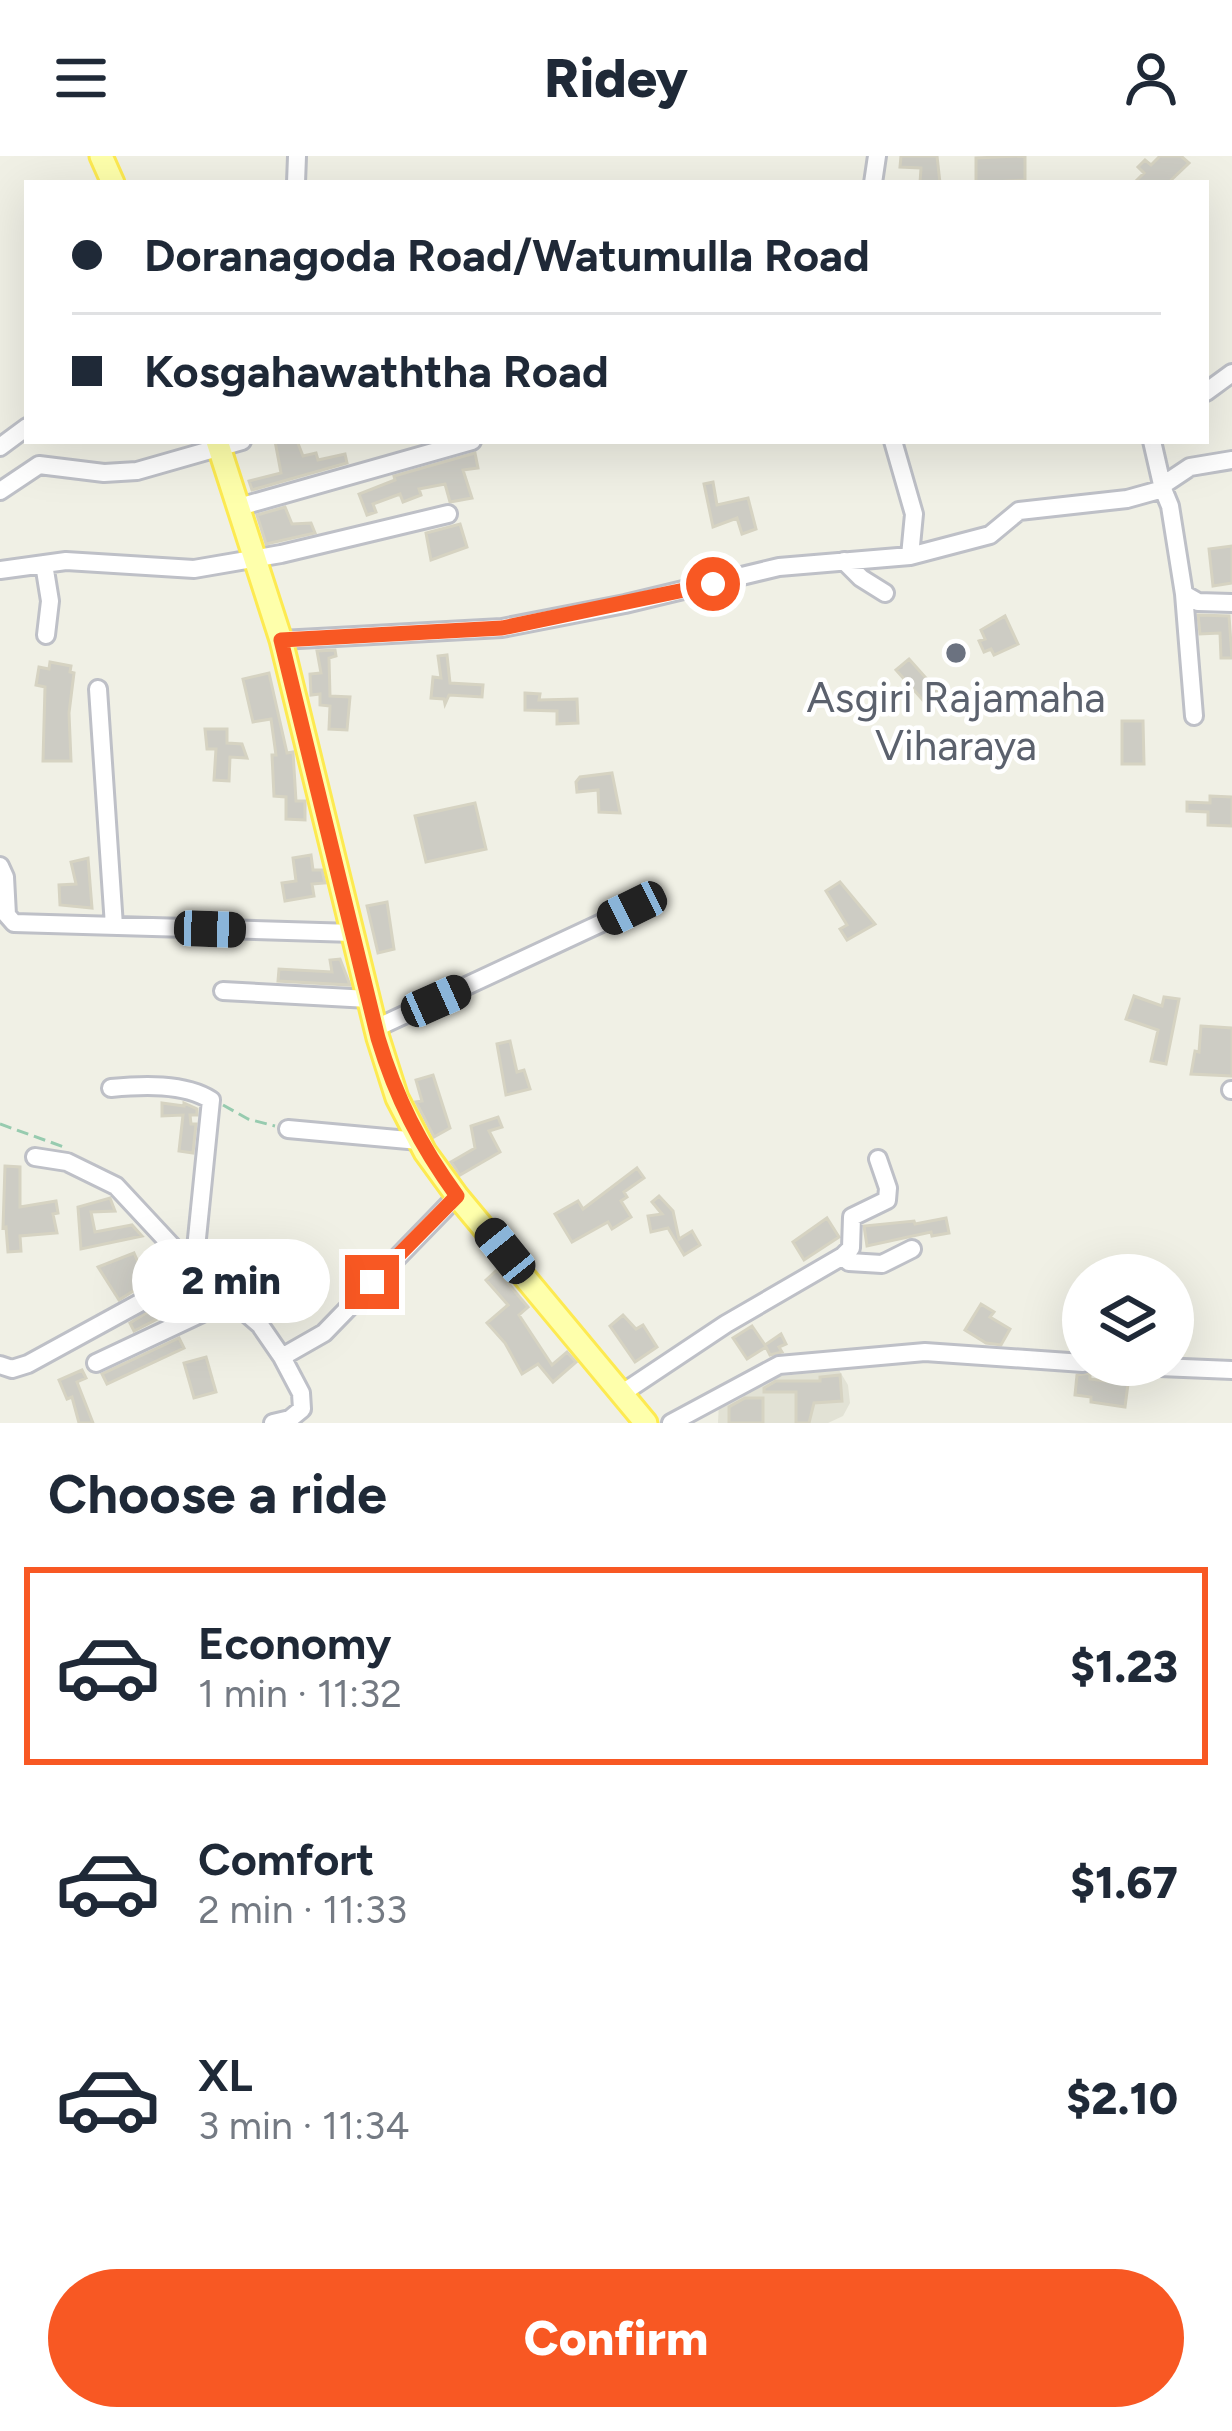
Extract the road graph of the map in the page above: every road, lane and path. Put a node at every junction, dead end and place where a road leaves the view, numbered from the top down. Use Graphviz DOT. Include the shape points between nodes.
graph roads {
  1 [pos="224,444"];
  2 [pos="462,444"];
  3 [pos="894,444"];
  4 [pos="1153,444"];
  5 [pos="1232,460"];
  6 [pos="1163,487"];
  7 [pos="0,491"];
  8 [pos="239,507"];
  9 [pos="448,514"];
  10 [pos="910,556"];
  11 [pos="254,558"];
  12 [pos="844,560"];
  13 [pos="44,564"];
  14 [pos="0,570"];
  15 [pos="885,593"];
  16 [pos="1184,594"];
  17 [pos="1232,603"];
  18 [pos="46,635"];
  19 [pos="281,640"];
  20 [pos="98,688"];
  21 [pos="1194,716"];
  22 [pos="0,866"];
  23 [pos="653,899"];
  24 [pos="114,926"];
  25 [pos="354,934"];
  26 [pos="223,991"];
  27 [pos="369,1000"];
  28 [pos="376,1028"];
  29 [pos="111,1088"];
  30 [pos="211,1100"];
  31 [pos="288,1129"];
  32 [pos="419,1141"];
  33 [pos="35,1157"];
  34 [pos="878,1159"];
  35 [pos="457,1196"];
  36 [pos="912,1250"];
  37 [pos="843,1256"];
  38 [pos="194,1268"];
  39 [pos="233,1298"];
  40 [pos="282,1357"];
  41 [pos="1062,1362"];
  42 [pos="96,1363"];
  43 [pos="0,1365"];
  44 [pos="1194,1368"];
  45 [pos="1232,1370"];
  46 [pos="621,1394"];
  47 [pos="273,1423"];
  48 [pos="646,1423"];
  49 [pos="670,1423"];
  1 -- 7 [label="street" via="137,471 39,465"];
  1 -- 8 [label="main road"];
  2 -- 8 [label="street"];
  3 -- 10 [label="street" via="914,514"];
  4 -- 6 [label="street"];
  5 -- 6 [label="street" via="1190,467"];
  6 -- 10 [label="street" via="1019,511 990,535"];
  6 -- 16 [label="street"];
  8 -- 11 [label="main road"];
  9 -- 11 [label="street"];
  10 -- 12 [label="street"];
  11 -- 13 [label="street" via="194,569"];
  11 -- 19 [label="main road"];
  12 -- 15 [label="street"];
  12 -- 19 [label="street" via="778,567 502,628"];
  13 -- 14 [label="street"];
  13 -- 18 [label="street"];
  16 -- 17 [label="street"];
  16 -- 21 [label="street"];
  19 -- 25 [label="main road"];
  20 -- 24 [label="street"];
  22 -- 24 [label="street" via="14,923"];
  23 -- 28 [label="street"];
  24 -- 25 [label="street"];
  25 -- 27 [label="main road"];
  26 -- 27 [label="street"];
  27 -- 28 [label="main road"];
  28 -- 32 [label="main road"];
  29 -- 30 [label="street" via="164,1088"];
  30 -- 31 [label="path"];
  30 -- 38 [label="street"];
  31 -- 32 [label="street"];
  32 -- 35 [label="main road"];
  33 -- 38 [label="street" via="68,1162 116,1186"];
  34 -- 37 [label="street" via="887,1199 852,1217"];
  35 -- 40 [label="street" via="324,1333"];
  35 -- 46 [label="main road"];
  36 -- 37 [label="street" via="882,1264"];
  37 -- 46 [label="street"];
  38 -- 39 [label="street"];
  38 -- 43 [label="street" via="28,1364"];
  39 -- 40 [label="street"];
  39 -- 42 [label="street"];
  40 -- 47 [label="street" via="302,1409"];
  41 -- 49 [label="street" via="925,1352 779,1365"];
  44 -- 45 [label="street"];
  46 -- 48 [label="main road"];
}
